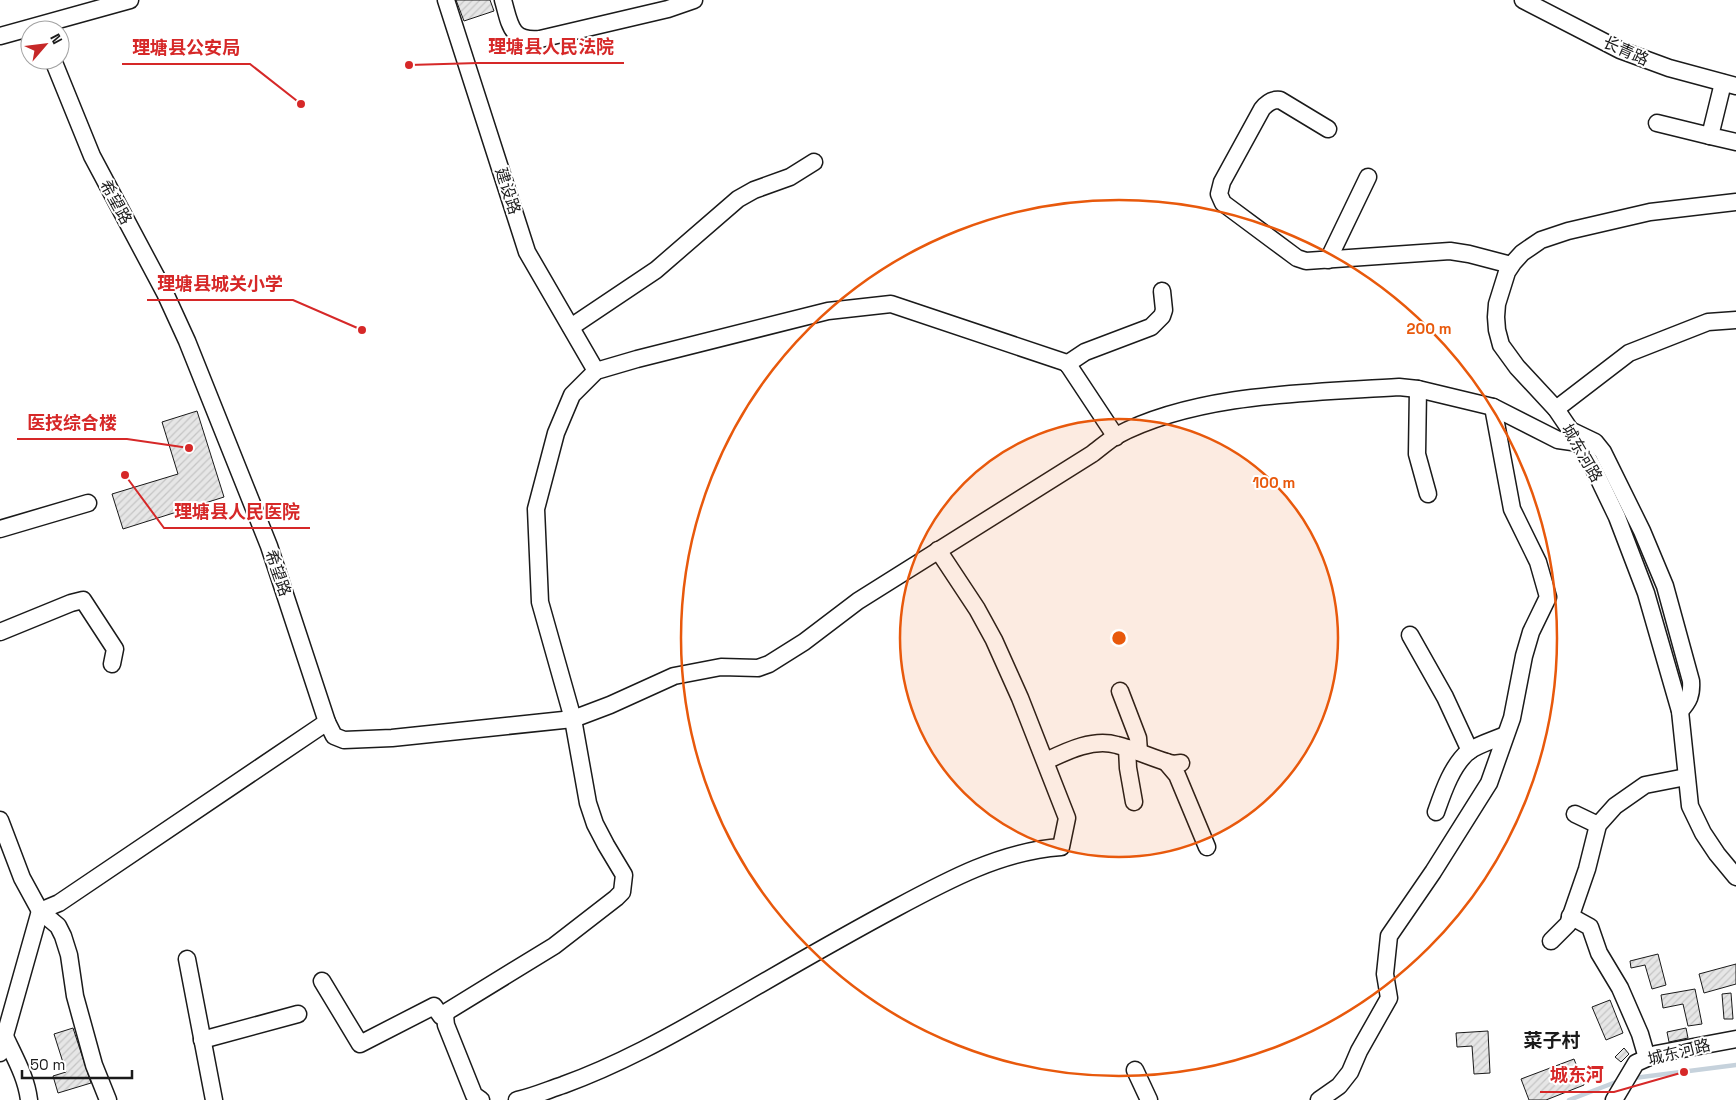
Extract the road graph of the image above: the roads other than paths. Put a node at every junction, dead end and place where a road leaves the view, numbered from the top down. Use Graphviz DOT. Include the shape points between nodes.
graph roads {
  1 [pos="130,0"];
  2 [pos="446,0"];
  3 [pos="503,0"];
  4 [pos="694,0"];
  5 [pos="1523,0"];
  6 [pos="666,5"];
  7 [pos="64,20"];
  8 [pos="20,32"];
  9 [pos="0,36"];
  10 [pos="57,70"];
  11 [pos="1730,85"];
  12 [pos="1657,123"];
  13 [pos="1328,129"];
  14 [pos="1710,136"];
  15 [pos="1736,142"];
  16 [pos="814,162"];
  17 [pos="1368,177"];
  18 [pos="1736,202"];
  19 [pos="1328,260"];
  20 [pos="1511,265"];
  21 [pos="1162,291"];
  22 [pos="1736,320"];
  23 [pos="571,327"];
  24 [pos="1067,364"];
  25 [pos="596,371"];
  26 [pos="1418,389"];
  27 [pos="1493,407"];
  28 [pos="1556,409"];
  29 [pos="1116,436"];
  30 [pos="1575,437"];
  31 [pos="1428,494"];
  32 [pos="88,503"];
  33 [pos="0,529"];
  34 [pos="938,550"];
  35 [pos="0,632"];
  36 [pos="1410,634"];
  37 [pos="112,664"];
  38 [pos="1120,691"];
  39 [pos="573,719"];
  40 [pos="326,722"];
  41 [pos="1505,735"];
  42 [pos="1133,750"];
  43 [pos="1470,751"];
  44 [pos="1046,762"];
  45 [pos="1686,777"];
  46 [pos="1134,802"];
  47 [pos="1436,812"];
  48 [pos="1575,814"];
  49 [pos="0,820"];
  50 [pos="1598,825"];
  51 [pos="1207,847"];
  52 [pos="1736,877"];
  53 [pos="40,911"];
  54 [pos="1570,916"];
  55 [pos="1551,941"];
  56 [pos="187,959"];
  57 [pos="322,981"];
  58 [pos="298,1014"];
  59 [pos="445,1016"];
  60 [pos="2,1031"];
  61 [pos="1736,1039"];
  62 [pos="202,1040"];
  63 [pos="0,1053"];
  64 [pos="1647,1058"];
  65 [pos="1135,1070"];
  66 [pos="30,1100"];
  67 [pos="108,1100"];
  68 [pos="214,1100"];
  69 [pos="481,1100"];
  70 [pos="516,1100"];
  71 [pos="1149,1100"];
  72 [pos="1319,1100"];
  73 [pos="1614,1100"];
  1 -- 7 [label="street"];
  2 -- 23 [label="street, 建设路" via="527,252"];
  3 -- 6 [label="street" via="511,27 515,33 529,40"];
  4 -- 6 [label="street"];
  5 -- 11 [label="street, 长青路" via="1620,50 1668,68"];
  8 -- 9 [label="street"];
  10 -- 40 [label="street, 希望路" via="92,156 187,341 269,546"];
  11 -- 14 [label="street"];
  12 -- 14 [label="street"];
  13 -- 19 [label="street" via="1280,100 1270,102 1262,110 1219,192 1226,206 1297,258"];
  14 -- 15 [label="street"];
  16 -- 23 [label="street" via="790,177 754,190 738,200 656,270"];
  17 -- 19 [label="street"];
  18 -- 20 [label="street, 城东河路" via="1660,210 1568,231 1541,240"];
  19 -- 20 [label="street" via="1450,251"];
  20 -- 28 [label="street, 城东河路" via="1497,304 1496,330 1501,344 1517,367"];
  21 -- 24 [label="street" via="1164,310 1151,327 1085,352"];
  22 -- 28 [label="street" via="1708,322 1629,353"];
  23 -- 25 [label="street, 建设路"];
  24 -- 25 [label="street" via="891,304 828,311"];
  24 -- 29 [label="street"];
  25 -- 39 [label="street" via="572,395 562,417 536,509 540,602"];
  26 -- 27 [label="street"];
  26 -- 29 [label="street" via="1399,387 1255,397 1173,414"];
  26 -- 31 [label="street" via="1417,454"];
  27 -- 30 [label="street" via="1558,440"];
  27 -- 41 [label="street" via="1512,509 1538,562 1548,596 1531,632 1512,718"];
  28 -- 30 [label="street, 城东河路"];
  29 -- 34 [label="street"];
  30 -- 45 [label="street, 城东河路" via="1617,518 1639,576 1680,711"];
  32 -- 33 [label="street"];
  34 -- 39 [label="street" via="769,664 758,668 721,667 674,676"];
  34 -- 44 [label="street" via="994,640"];
  35 -- 37 [label="street" via="84,600 115,649"];
  36 -- 43 [label="street" via="1446,697"];
  38 -- 42 [label="street" via="1138,738"];
  39 -- 40 [label="street" via="344,740 334,736"];
  39 -- 59 [label="street" via="588,803 602,838 624,875 622,892 554,946 451,1008"];
  40 -- 53 [label="street" via="59,903"];
  41 -- 43 [label="street"];
  41 -- 72 [label="street" via="1497,764 1484,791 1388,936 1385,974 1389,998 1350,1072 1339,1086"];
  42 -- 44 [label="street" via="1116,744 1094,744 1073,748"];
  42 -- 46 [label="street" via="1128,768"];
  42 -- 51 [label="street" via="1174,762"];
  43 -- 47 [label="street" via="1452,774"];
  44 -- 70 [label="street" via="1067,818 1061,847 1021,853 970,871 853,931 671,1036 598,1071"];
  45 -- 50 [label="street" via="1644,784 1615,806"];
  45 -- 52 [label="street, 城东河路" via="1690,806 1703,833"];
  48 -- 50 [label="street"];
  49 -- 53 [label="street" via="22,878"];
  50 -- 54 [label="street"];
  53 -- 60 [label="street"];
  53 -- 67 [label="street" via="58,926 63,936 75,996 94,1065"];
  54 -- 55 [label="street" via="1568,924"];
  54 -- 64 [label="street" via="1590,927 1599,953 1620,988"];
  56 -- 62 [label="street"];
  57 -- 59 [label="street" via="360,1044 434,1006 441,1016"];
  58 -- 62 [label="street"];
  59 -- 69 [label="street" via="474,1095"];
  60 -- 63 [label="street"];
  60 -- 66 [label="street" via="23,1073"];
  61 -- 64 [label="street, 城东河路"];
  62 -- 68 [label="street"];
  64 -- 73 [label="street, 城东河路" via="1636,1063"];
  65 -- 71 [label="street"];
}
